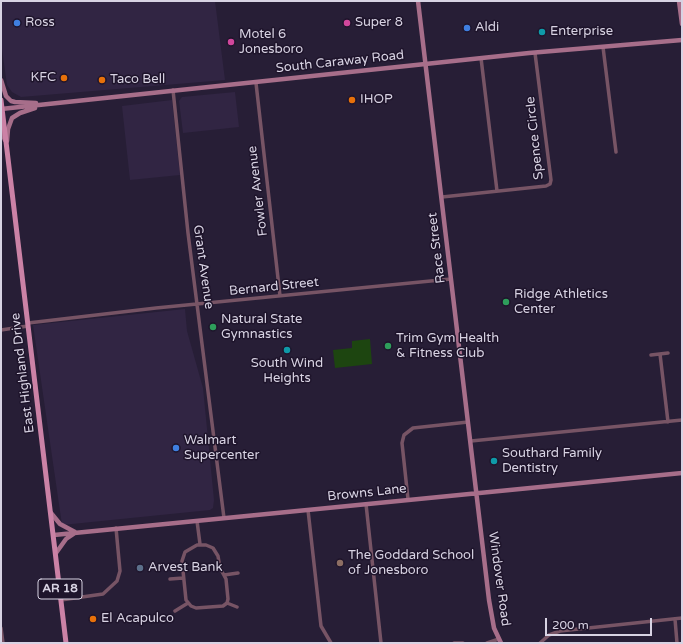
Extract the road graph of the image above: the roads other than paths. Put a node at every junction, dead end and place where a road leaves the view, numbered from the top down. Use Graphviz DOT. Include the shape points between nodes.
graph roads {
  1 [pos="418,1"];
  2 [pos="679,1"];
  3 [pos="682,24"];
  4 [pos="682,40"];
  5 [pos="603,47"];
  6 [pos="535,53"];
  7 [pos="481,58"];
  8 [pos="426,64"];
  9 [pos="1,80"];
  10 [pos="256,83"];
  11 [pos="173,90"];
  12 [pos="1,100"];
  13 [pos="46,105"];
  14 [pos="2,109"];
  15 [pos="1,131"];
  16 [pos="6,145"];
  17 [pos="616,152"];
  18 [pos="497,191"];
  19 [pos="442,197"];
  20 [pos="451,279"];
  21 [pos="280,296"];
  22 [pos="198,305"];
  23 [pos="28,325"];
  24 [pos="1,330"];
  25 [pos="668,353"];
  26 [pos="660,354"];
  27 [pos="651,355"];
  28 [pos="682,420"];
  29 [pos="468,422"];
  30 [pos="668,422"];
  31 [pos="471,441"];
  32 [pos="682,473"];
  33 [pos="477,493"];
  34 [pos="408,500"];
  35 [pos="366,504"];
  36 [pos="308,510"];
  37 [pos="51,513"];
  38 [pos="224,518"];
  39 [pos="197,521"];
  40 [pos="116,528"];
  41 [pos="76,532"];
  42 [pos="54,535"];
  43 [pos="200,544"];
  44 [pos="56,553"];
  45 [pos="238,573"];
  46 [pos="224,575"];
  47 [pos="183,578"];
  48 [pos="170,579"];
  49 [pos="61,600"];
  50 [pos="188,603"];
  51 [pos="227,603"];
  52 [pos="237,607"];
  53 [pos="175,611"];
  54 [pos="682,618"];
  55 [pos="675,619"];
  56 [pos="1,628"];
  57 [pos="500,641"];
  58 [pos="3,643"];
  59 [pos="66,643"];
  60 [pos="331,643"];
  61 [pos="381,643"];
  62 [pos="454,643"];
  63 [pos="463,643"];
  64 [pos="487,643"];
  65 [pos="540,643"];
  66 [pos="677,643"];
  1 -- 8 [label="street, Race Street"];
  2 -- 3 [label="street"];
  4 -- 5 [label="street, South Caraway Road"];
  5 -- 6 [label="street, South Caraway Road"];
  5 -- 17 [label="street"];
  6 -- 7 [label="street, South Caraway Road"];
  6 -- 18 [label="street, Spence Circle" via="551,182 546,186"];
  7 -- 8 [label="street, South Caraway Road"];
  7 -- 18 [label="street"];
  8 -- 10 [label="street, South Caraway Road"];
  8 -- 19 [label="street, Race Street"];
  9 -- 13 [label="street" via="6,96 12,102"];
  10 -- 11 [label="street, South Caraway Road"];
  10 -- 21 [label="street, Fowler Avenue"];
  11 -- 13 [label="street, South Caraway Road"];
  11 -- 22 [label="street, Grant Avenue"];
  12 -- 14 [label="main road, East Highland Drive / AR 18"];
  13 -- 14 [label="street, South Caraway Road"];
  13 -- 16 [label="street" via="14,116 9,125"];
  14 -- 16 [label="main road, East Highland Drive / AR 18"];
  15 -- 16 [label="street"];
  16 -- 23 [label="main road, East Highland Drive / AR 18"];
  18 -- 19 [label="street, Spence Circle"];
  19 -- 20 [label="street, Race Street"];
  20 -- 21 [label="street, Bernard Street"];
  20 -- 29 [label="street, Race Street"];
  21 -- 22 [label="street, Bernard Street"];
  22 -- 23 [label="street, Bernard Street"];
  22 -- 38 [label="street, Grant Avenue"];
  23 -- 24 [label="street, Bernard Street"];
  23 -- 37 [label="main road, East Highland Drive / AR 18"];
  25 -- 26 [label="street"];
  26 -- 27 [label="street"];
  26 -- 30 [label="street"];
  28 -- 30 [label="street"];
  29 -- 31 [label="street, Race Street"];
  29 -- 34 [label="street" via="413,428 404,435 402,442"];
  30 -- 31 [label="street"];
  31 -- 33 [label="street, Race Street"];
  32 -- 33 [label="street, Browns Lane"];
  33 -- 34 [label="street, Browns Lane"];
  33 -- 57 [label="street, Windover Road" via="490,606 494,628"];
  34 -- 35 [label="street, Browns Lane"];
  35 -- 36 [label="street, Browns Lane"];
  35 -- 61 [label="street"];
  36 -- 38 [label="street, Browns Lane"];
  36 -- 60 [label="street" via="320,626"];
  37 -- 41 [label="street" via="60,524"];
  37 -- 42 [label="main road, East Highland Drive / AR 18"];
  38 -- 39 [label="street, Browns Lane"];
  39 -- 40 [label="street, Browns Lane"];
  39 -- 43 [label="street"];
  40 -- 41 [label="street, Browns Lane"];
  40 -- 49 [label="street" via="120,571 117,581 103,594"];
  41 -- 42 [label="street, Browns Lane"];
  41 -- 44 [label="street" via="66,539"];
  42 -- 44 [label="main road, East Highland Drive / AR 18"];
  43 -- 46 [label="street" via="215,551"];
  43 -- 47 [label="street" via="190,548 183,556"];
  44 -- 49 [label="main road, East Highland Drive / AR 18"];
  45 -- 46 [label="street"];
  46 -- 51 [label="street"];
  47 -- 48 [label="street"];
  47 -- 50 [label="street"];
  49 -- 59 [label="main road, East Highland Drive / AR 18"];
  50 -- 51 [label="street" via="196,608 223,606"];
  50 -- 53 [label="street"];
  51 -- 52 [label="street"];
  54 -- 55 [label="street"];
  55 -- 65 [label="street" via="560,631 549,635"];
  55 -- 66 [label="street"];
  56 -- 58 [label="street"];
  57 -- 64 [label="street"];
  62 -- 63 [label="street"];
}
